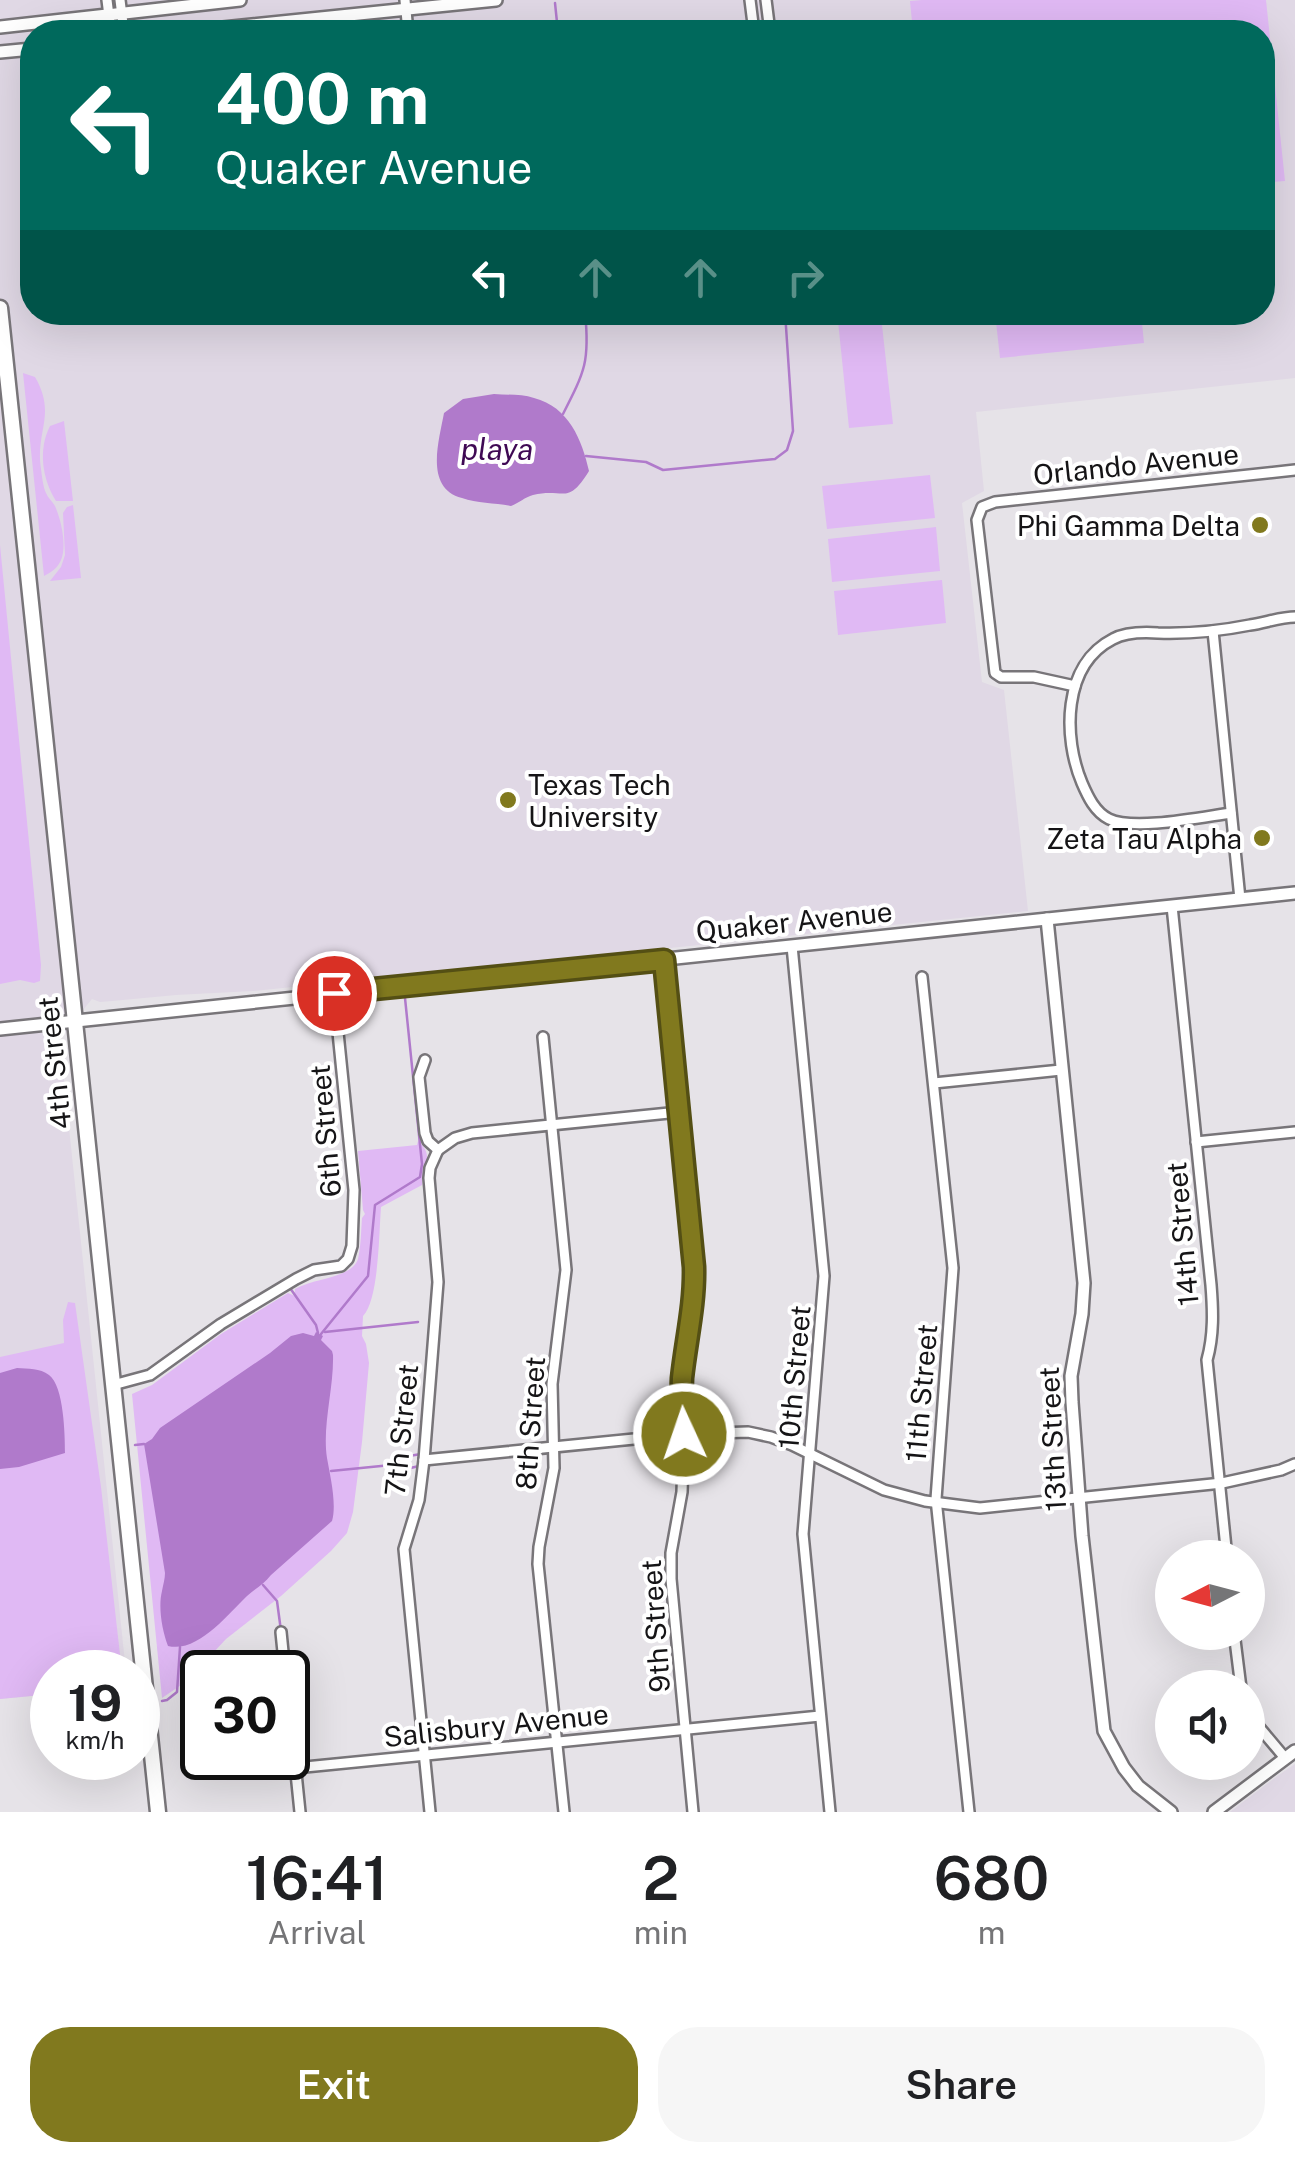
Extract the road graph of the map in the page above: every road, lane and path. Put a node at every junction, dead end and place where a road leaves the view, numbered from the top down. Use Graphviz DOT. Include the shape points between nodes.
graph roads {
  1 [pos="107,0"];
  2 [pos="240,0"];
  3 [pos="496,0"];
  4 [pos="406,4"];
  5 [pos="117,10"];
  6 [pos="48,20"];
  7 [pos="279,20"];
  8 [pos="0,308"];
  9 [pos="1295,470"];
  10 [pos="1295,616"];
  11 [pos="1214,631"];
  12 [pos="1075,686"];
  13 [pos="1231,813"];
  14 [pos="1295,893"];
  15 [pos="1240,899"];
  16 [pos="1172,906"];
  17 [pos="1047,919"];
  18 [pos="792,946"];
  19 [pos="664,960"];
  20 [pos="922,977"];
  21 [pos="334,993"];
  22 [pos="75,1021"];
  23 [pos="0,1029"];
  24 [pos="543,1037"];
  25 [pos="426,1060"];
  26 [pos="1061,1070"];
  27 [pos="934,1083"];
  28 [pos="680,1112"];
  29 [pos="552,1124"];
  30 [pos="1295,1132"];
  31 [pos="1196,1142"];
  32 [pos="438,1150"];
  33 [pos="113,1385"];
  34 [pos="684,1434"];
  35 [pos="553,1448"];
  36 [pos="810,1454"];
  37 [pos="424,1460"];
  38 [pos="1295,1464"];
  39 [pos="1219,1484"];
  40 [pos="1079,1498"];
  41 [pos="936,1503"];
  42 [pos="1224,1540"];
  43 [pos="281,1632"];
  44 [pos="283,1650"];
  45 [pos="820,1716"];
  46 [pos="685,1729"];
  47 [pos="1265,1732"];
  48 [pos="557,1741"];
  49 [pos="1290,1754"];
  50 [pos="424,1755"];
  51 [pos="310,1767"];
  52 [pos="297,1780"];
  53 [pos="158,1812"];
  54 [pos="300,1812"];
  55 [pos="430,1812"];
  56 [pos="564,1812"];
  57 [pos="693,1812"];
  58 [pos="830,1812"];
  59 [pos="969,1812"];
  60 [pos="1171,1812"];
  61 [pos="1214,1812"];
  1 -- 5 [label="street"];
  2 -- 5 [label="main road"];
  3 -- 4 [label="main road"];
  4 -- 7 [label="main road"];
  5 -- 6 [label="main road"];
  8 -- 22 [label="main road, 4th Street"];
  9 -- 12 [label="street, Orlando Avenue" via="982,506 977,520 994,670 999,677"];
  10 -- 11 [label="street"];
  11 -- 12 [label="street" via="1112,639 1088,658"];
  11 -- 13 [label="street"];
  12 -- 13 [label="street" via="1072,752 1102,815 1135,824"];
  13 -- 15 [label="street"];
  14 -- 15 [label="main road, Quaker Avenue"];
  15 -- 16 [label="main road, Quaker Avenue"];
  16 -- 17 [label="main road, Quaker Avenue"];
  16 -- 31 [label="street, 14th Street"];
  17 -- 18 [label="main road, Quaker Avenue"];
  17 -- 26 [label="main road, 13th Street"];
  18 -- 19 [label="main road, Quaker Avenue"];
  18 -- 36 [label="street, 10th Street" via="824,1276"];
  19 -- 21 [label="main road, Quaker Avenue"];
  19 -- 28 [label="street, 9th Street"];
  20 -- 27 [label="street, 11th Street"];
  21 -- 22 [label="main road, Quaker Avenue"];
  21 -- 33 [label="street, 6th Street" via="354,1190 348,1259 296,1278 150,1375"];
  22 -- 23 [label="main road, Quaker Avenue"];
  22 -- 33 [label="main road, 4th Street"];
  24 -- 29 [label="street, 8th Street"];
  25 -- 32 [label="street, 7th Street" via="419,1077 425,1133"];
  26 -- 27 [label="street"];
  26 -- 40 [label="main road, 13th Street" via="1084,1283 1070,1376"];
  27 -- 41 [label="street, 11th Street" via="953,1268"];
  28 -- 29 [label="street"];
  28 -- 34 [label="street, 9th Street" via="694,1277 682,1380"];
  29 -- 32 [label="street" via="472,1133"];
  29 -- 35 [label="street, 8th Street" via="566,1270 552,1384"];
  30 -- 31 [label="street"];
  31 -- 39 [label="street, 14th Street" via="1213,1315 1207,1360"];
  32 -- 37 [label="street, 7th Street" via="430,1168 438,1270"];
  33 -- 53 [label="main road, 4th Street"];
  34 -- 35 [label="street"];
  34 -- 36 [label="street" via="748,1432"];
  34 -- 46 [label="street, 9th Street" via="671,1579"];
  35 -- 37 [label="street"];
  35 -- 48 [label="street, 8th Street" via="538,1564"];
  36 -- 41 [label="street" via="884,1490"];
  36 -- 45 [label="street, 10th Street" via="803,1534"];
  37 -- 50 [label="street, 7th Street" via="404,1549"];
  38 -- 39 [label="street"];
  39 -- 40 [label="street"];
  39 -- 42 [label="street, 14th Street"];
  40 -- 41 [label="street" via="980,1508"];
  40 -- 60 [label="main road, 13th Street" via="1104,1731 1138,1786"];
  41 -- 59 [label="street, 11th Street"];
  43 -- 44 [label="street"];
  45 -- 46 [label="street, Salisbury Avenue"];
  45 -- 58 [label="street, 10th Street"];
  46 -- 48 [label="street, Salisbury Avenue"];
  46 -- 57 [label="street, 9th Street"];
  47 -- 49 [label="street"];
  48 -- 50 [label="street, Salisbury Avenue"];
  48 -- 56 [label="street, 8th Street"];
  49 -- 61 [label="main road"];
  50 -- 51 [label="street, Salisbury Avenue"];
  50 -- 55 [label="street, 7th Street"];
  52 -- 54 [label="street"];
}
